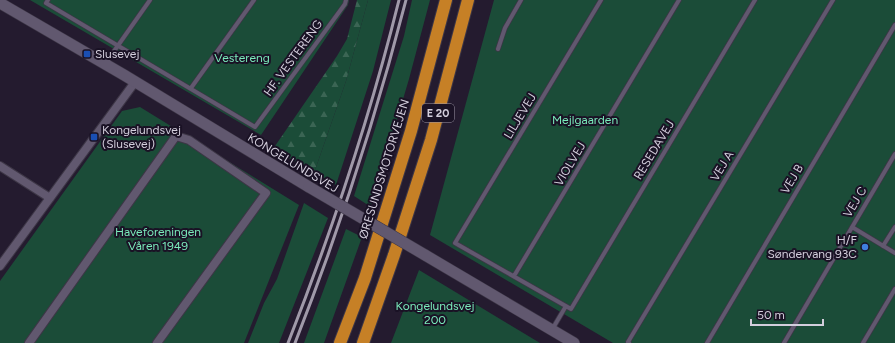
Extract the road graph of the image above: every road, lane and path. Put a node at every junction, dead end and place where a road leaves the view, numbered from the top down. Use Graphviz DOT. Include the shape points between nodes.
graph roads {
  1 [pos="150,0"];
  2 [pos="254,0"];
  3 [pos="346,0"];
  4 [pos="446,0"];
  5 [pos="468,0"];
  6 [pos="521,0"];
  7 [pos="601,0"];
  8 [pos="679,0"];
  9 [pos="755,0"];
  10 [pos="833,0"];
  11 [pos="47,2"];
  12 [pos="0,3"];
  13 [pos="895,25"];
  14 [pos="117,46"];
  15 [pos="498,49"];
  16 [pos="105,64"];
  17 [pos="134,82"];
  18 [pos="191,88"];
  19 [pos="895,154"];
  20 [pos="0,166"];
  21 [pos="50,198"];
  22 [pos="852,227"];
  23 [pos="895,227"];
  24 [pos="883,246"];
  25 [pos="895,252"];
  26 [pos="0,266"];
  27 [pos="514,276"];
  28 [pos="895,289"];
  29 [pos="566,306"];
  30 [pos="552,330"];
  31 [pos="29,343"];
  32 [pos="157,343"];
  33 [pos="340,343"];
  34 [pos="363,343"];
  35 [pos="574,343"];
  36 [pos="628,343"];
  37 [pos="707,343"];
  38 [pos="784,343"];
  39 [pos="863,343"];
  1 -- 14 [label="lane"];
  2 -- 18 [label="lane"];
  3 -- 18 [label="lane, HF. VESTERENG" via="256,127"];
  4 -- 33 [label="highway, ØRESUNDSMOTORVEJEN / E 20" via="411,131 365,278"];
  5 -- 34 [label="highway, E 20" via="429,147"];
  6 -- 15 [label="lane" via="505,28"];
  7 -- 27 [label="lane, LILJEVEJ" via="455,243"];
  8 -- 27 [label="lane, VIOLVEJ"];
  9 -- 29 [label="lane, RESEDAVEJ" via="571,310"];
  10 -- 36 [label="lane, VEJ A"];
  11 -- 14 [label="lane"];
  12 -- 16 [label="street, KONGELUNDSVEJ"];
  13 -- 37 [label="lane, VEJ B"];
  14 -- 16 [label="lane"];
  14 -- 18 [label="lane"];
  16 -- 17 [label="street, KONGELUNDSVEJ"];
  17 -- 21 [label="street"];
  17 -- 30 [label="street, KONGELUNDSVEJ, bridge"];
  19 -- 22 [label="lane, VEJ C"];
  20 -- 21 [label="street"];
  21 -- 26 [label="street"];
  22 -- 24 [label="lane"];
  22 -- 38 [label="lane, VEJ C"];
  23 -- 24 [label="lane"];
  24 -- 25 [label="lane"];
  27 -- 29 [label="lane"];
  28 -- 39 [label="lane"];
  29 -- 30 [label="lane"];
  30 -- 35 [label="street, KONGELUNDSVEJ"];
  31 -- 32 [label="street" via="176,136 189,140 266,193"];
}
